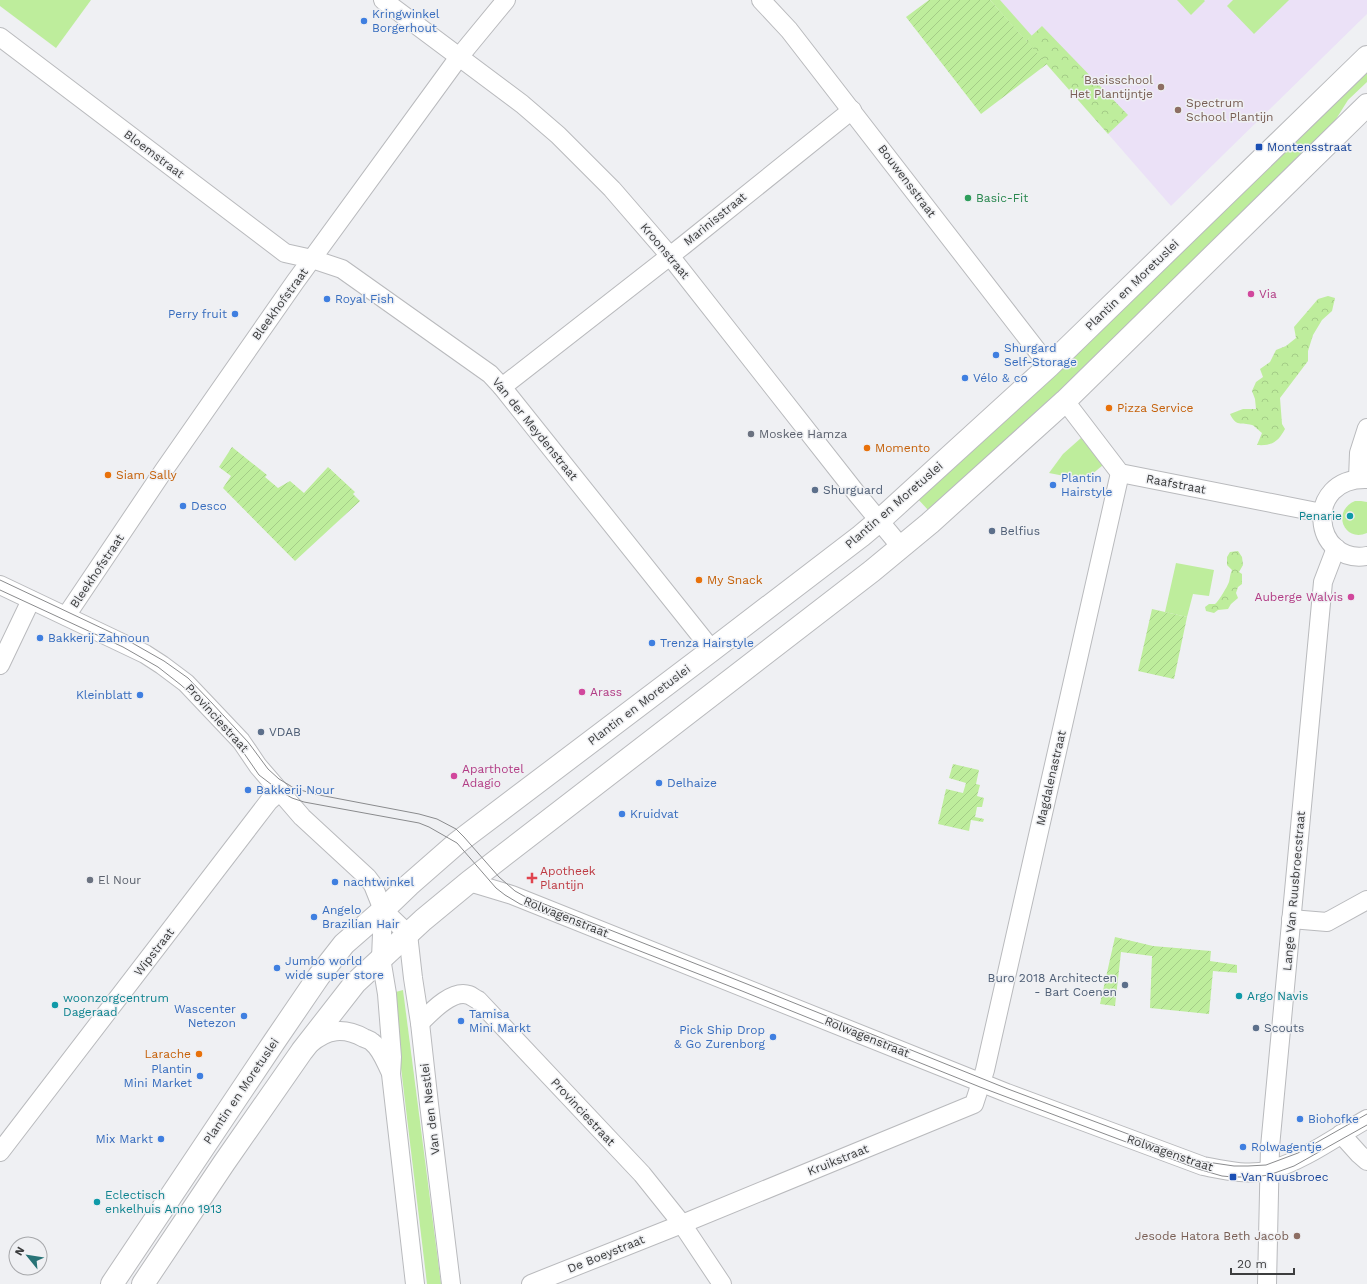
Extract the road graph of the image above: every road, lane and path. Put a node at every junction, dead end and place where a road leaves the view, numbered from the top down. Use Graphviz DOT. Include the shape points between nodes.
graph roads {
  1 [pos="383,0"];
  2 [pos="506,0"];
  3 [pos="761,0"];
  4 [pos="0,37"];
  5 [pos="459,57"];
  6 [pos="1367,57"];
  7 [pos="1367,105"];
  8 [pos="852,110"];
  9 [pos="670,256"];
  10 [pos="312,259"];
  11 [pos="1049,366"];
  12 [pos="502,387"];
  13 [pos="1065,401"];
  14 [pos="1367,428"];
  15 [pos="1120,473"];
  16 [pos="1362,479"];
  17 [pos="1322,512"];
  18 [pos="880,520"];
  19 [pos="901,547"];
  20 [pos="1336,548"];
  21 [pos="1366,558"];
  22 [pos="0,585"];
  23 [pos="31,600"];
  24 [pos="66,616"];
  25 [pos="712,650"];
  26 [pos="0,665"];
  27 [pos="280,791"];
  28 [pos="470,882"];
  29 [pos="1367,900"];
  30 [pos="383,910"];
  31 [pos="1291,919"];
  32 [pos="408,934"];
  33 [pos="381,958"];
  34 [pos="420,1023"];
  35 [pos="302,1051"];
  36 [pos="391,1074"];
  37 [pos="981,1083"];
  38 [pos="1367,1119"];
  39 [pos="1341,1134"];
  40 [pos="0,1152"];
  41 [pos="1367,1161"];
  42 [pos="1269,1170"];
  43 [pos="682,1224"];
  44 [pos="112,1284"];
  45 [pos="143,1284"];
  46 [pos="414,1284"];
  47 [pos="451,1284"];
  48 [pos="531,1284"];
  49 [pos="722,1284"];
  50 [pos="1267,1284"];
  1 -- 5 [label="street, Kroonstraat"];
  2 -- 5 [label="street, Bleekhofstraat"];
  3 -- 8 [label="street, Bouwensstraat" via="789,30"];
  4 -- 10 [label="street, Bloemstraat" via="285,253"];
  5 -- 9 [label="street, Kroonstraat" via="522,104 558,136 612,189"];
  5 -- 10 [label="street, Bleekhofstraat"];
  6 -- 11 [label="main road, Plantin en Moretuslei"];
  7 -- 13 [label="main road"];
  8 -- 9 [label="street, Marinisstraat"];
  8 -- 11 [label="street, Bouwensstraat"];
  9 -- 12 [label="street, Marinisstraat"];
  9 -- 18 [label="street, Kroonstraat"];
  10 -- 12 [label="street, Van der Meydenstraat" via="342,269 490,374"];
  10 -- 24 [label="street, Bleekhofstraat" via="164,470"];
  11 -- 18 [label="main road, Plantin en Moretuslei"];
  12 -- 25 [label="street, Van der Meydenstraat"];
  13 -- 15 [label="street"];
  13 -- 19 [label="main road"];
  14 -- 16 [label="street" via="1359,453"];
  15 -- 17 [label="street, Raafstraat"];
  15 -- 37 [label="street, Magdalenastraat"];
  16 -- 17 [label="street" via="1345,482 1334,489 1326,500"];
  17 -- 20 [label="street" via="1322,526 1327,538"];
  18 -- 19 [label="street, Kroonstraat"];
  18 -- 25 [label="main road, Plantin en Moretuslei"];
  19 -- 28 [label="main road"];
  20 -- 21 [label="street" via="1345,554"];
  20 -- 31 [label="street, Lange Van Ruusbroecstraat" via="1323,582"];
  22 -- 23 [label="street, Provinciestraat"];
  23 -- 24 [label="street, Provinciestraat"];
  23 -- 26 [label="street"];
  24 -- 27 [label="street, Provinciestraat" via="145,654 186,683 241,741"];
  25 -- 30 [label="main road, Plantin en Moretuslei" via="457,843"];
  27 -- 30 [label="street, Provinciestraat" via="302,817 367,876"];
  27 -- 40 [label="street, Wipstraat"];
  28 -- 32 [label="main road"];
  28 -- 37 [label="street, Rolwagenstraat" via="512,895"];
  29 -- 31 [label="street" via="1327,922"];
  30 -- 32 [label="street"];
  30 -- 33 [label="street"];
  30 -- 44 [label="main road, Plantin en Moretuslei" via="344,944 319,976"];
  31 -- 42 [label="street, Lange Van Ruusbroecstraat"];
  32 -- 33 [label="main road"];
  32 -- 34 [label="street, Van den Nestlei"];
  33 -- 35 [label="main road" via="355,983"];
  33 -- 36 [label="street" via="387,994"];
  34 -- 43 [label="street, Provinciestraat" via="452,996 469,995 478,1000 642,1174"];
  34 -- 47 [label="street, Van den Nestlei"];
  35 -- 36 [label="street" via="315,1039 345,1030 372,1042 381,1052"];
  35 -- 45 [label="main road"];
  36 -- 46 [label="street"];
  37 -- 42 [label="street, Rolwagenstraat" via="1199,1165 1233,1172"];
  37 -- 43 [label="street, Kruikstraat" via="974,1104"];
  38 -- 39 [label="street, Rolwagenstraat"];
  39 -- 41 [label="street"];
  39 -- 42 [label="street, Rolwagenstraat" via="1297,1159"];
  42 -- 50 [label="street, Lange Van Ruusbroecstraat"];
  43 -- 48 [label="street, De Boeystraat"];
  43 -- 49 [label="street, Provinciestraat"];
}
